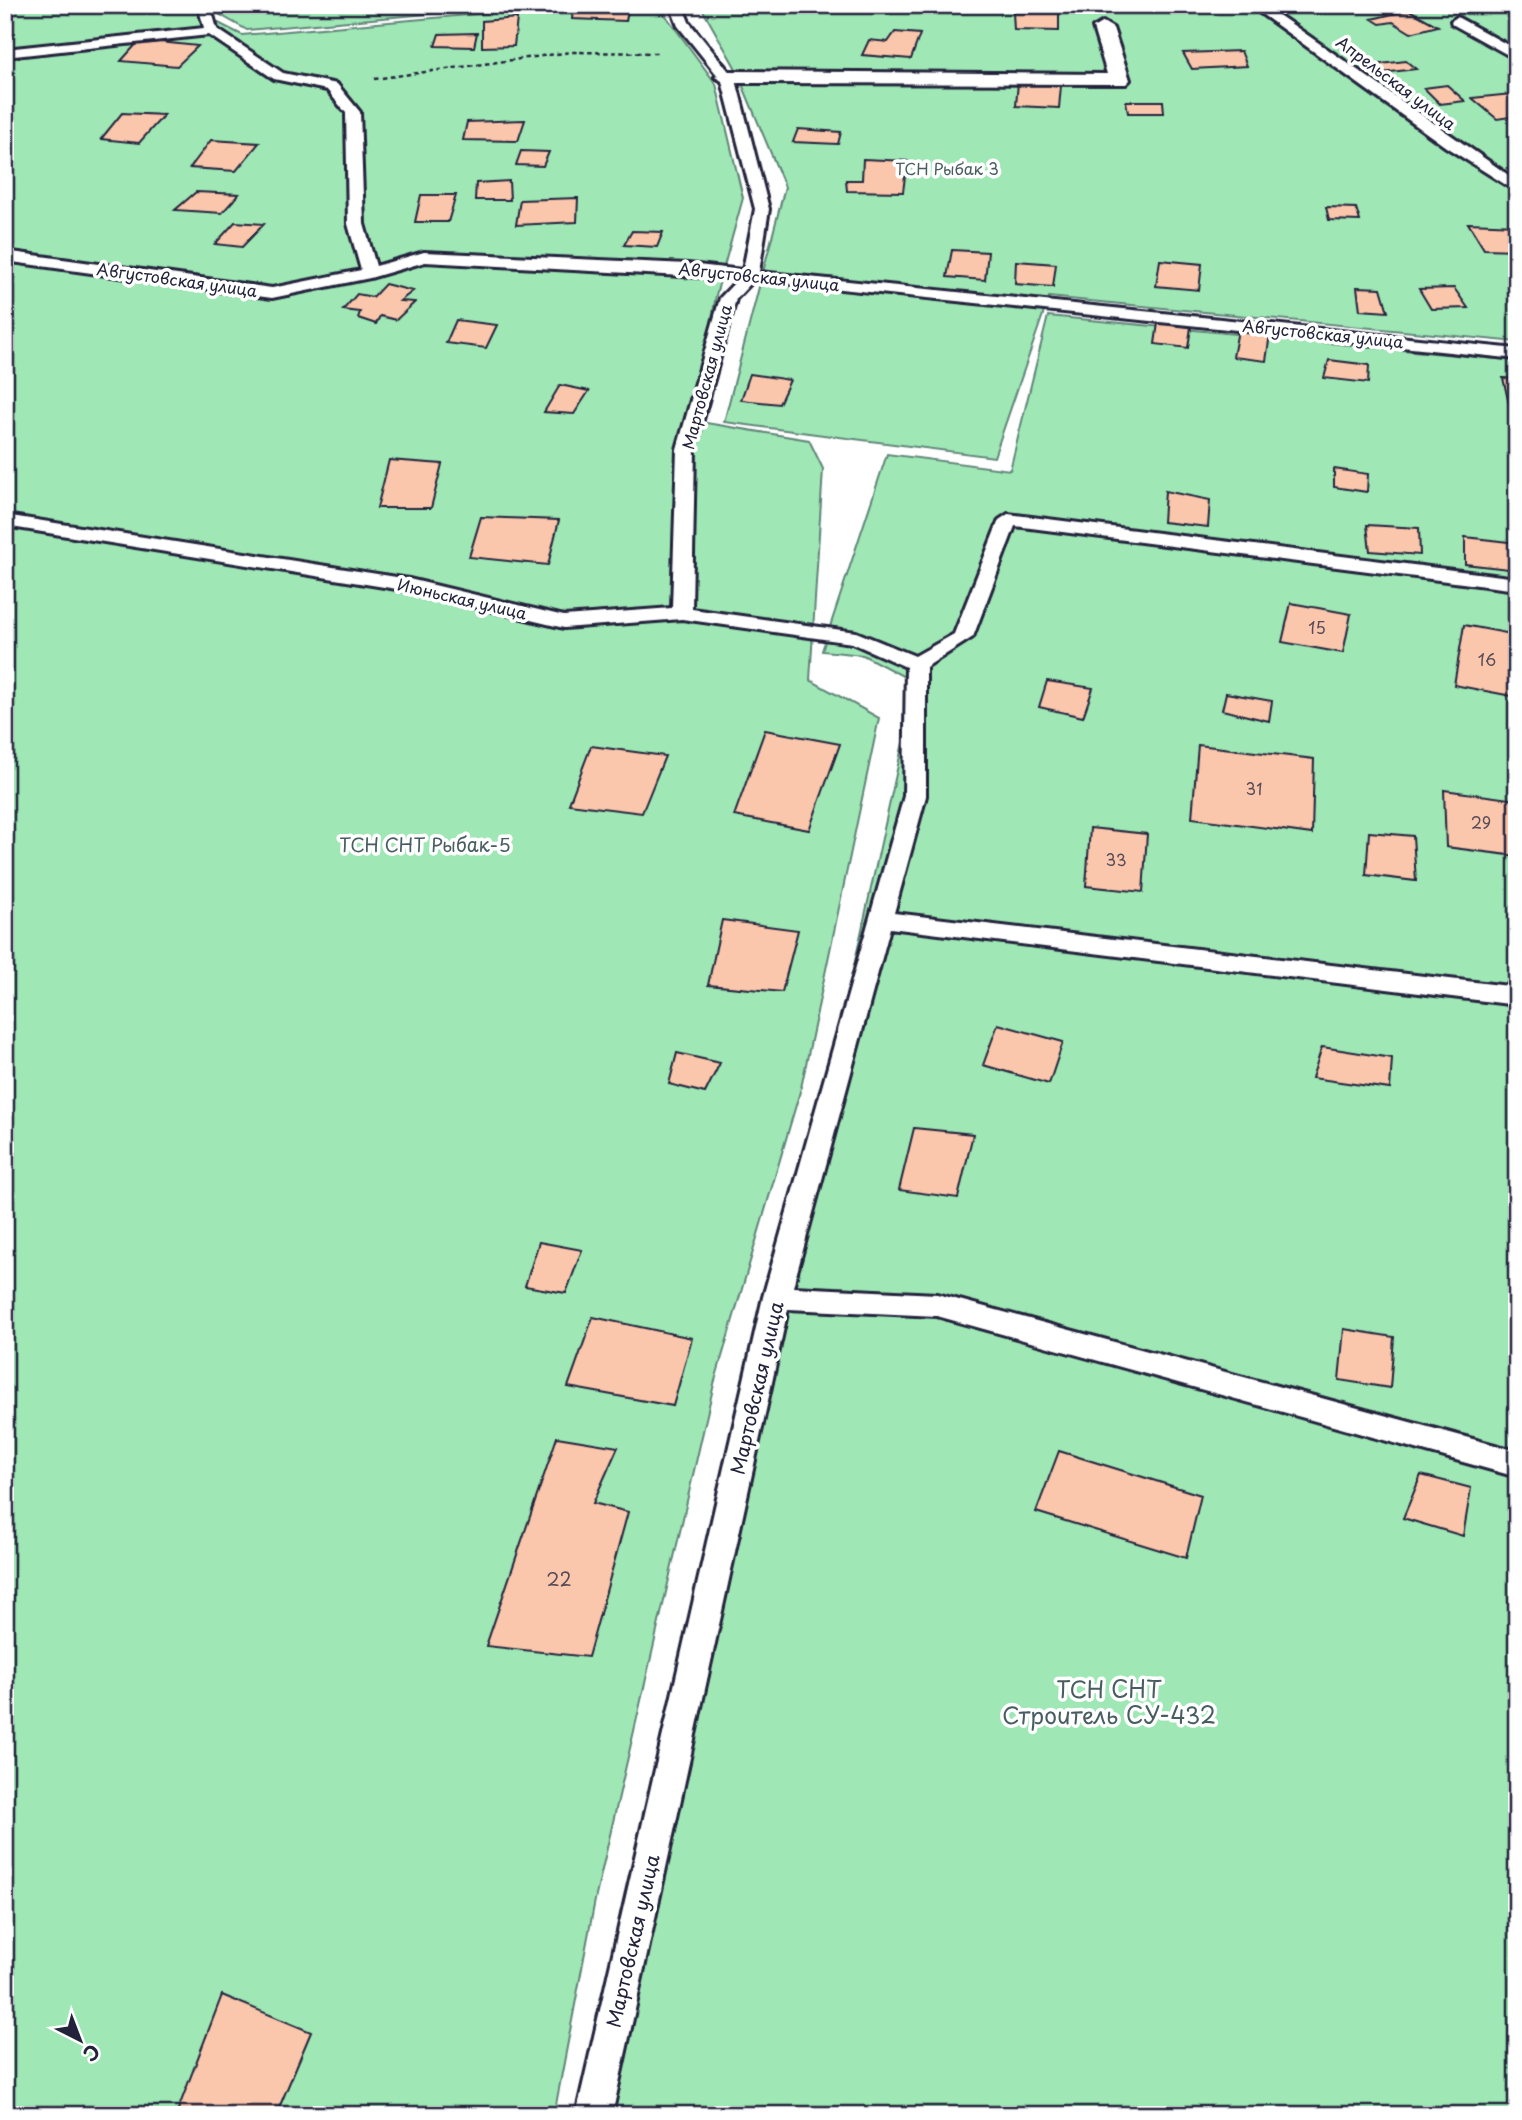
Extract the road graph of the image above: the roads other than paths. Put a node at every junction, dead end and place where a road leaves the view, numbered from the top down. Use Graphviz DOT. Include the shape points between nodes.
graph roads {
  1 [pos="204,5"];
  2 [pos="676,5"];
  3 [pos="1255,5"];
  4 [pos="1457,21"];
  5 [pos="1103,28"];
  6 [pos="212,31"];
  7 [pos="5,54"];
  8 [pos="1517,56"];
  9 [pos="726,77"];
  10 [pos="1517,188"];
  11 [pos="5,256"];
  12 [pos="370,273"];
  13 [pos="750,276"];
  14 [pos="1517,354"];
  15 [pos="5,520"];
  16 [pos="1517,584"];
  17 [pos="682,613"];
  18 [pos="916,663"];
  19 [pos="879,919"];
  20 [pos="1517,996"];
  21 [pos="777,1297"];
  22 [pos="1517,1464"];
  23 [pos="594,2115"];
  1 -- 6 [label="lane"];
  2 -- 9 [label="lane" via="683,23"];
  3 -- 10 [label="lane, Апрельская улица"];
  4 -- 8 [label="lane"];
  5 -- 9 [label="street" via="1119,80"];
  6 -- 7 [label="lane"];
  6 -- 12 [label="lane" via="279,76 332,87 353,112 356,224"];
  9 -- 13 [label="lane" via="762,209"];
  11 -- 12 [label="lane, Августовская улица" via="272,293"];
  12 -- 13 [label="lane, Августовская улица" via="424,257"];
  13 -- 14 [label="lane, Августовская улица"];
  13 -- 17 [label="lane, Мартовская улица" via="728,298 686,449"];
  15 -- 17 [label="lane, Июньская улица" via="409,585 564,622"];
  16 -- 18 [label="lane" via="1009,520 962,637"];
  17 -- 18 [label="lane, Июньская улица" via="856,638"];
  18 -- 19 [label="lane, Мартовская улица" via="915,796"];
  19 -- 20 [label="lane"];
  19 -- 21 [label="lane, Мартовская улица"];
  21 -- 22 [label="lane" via="937,1305"];
  21 -- 23 [label="lane, Мартовская улица"];
}
